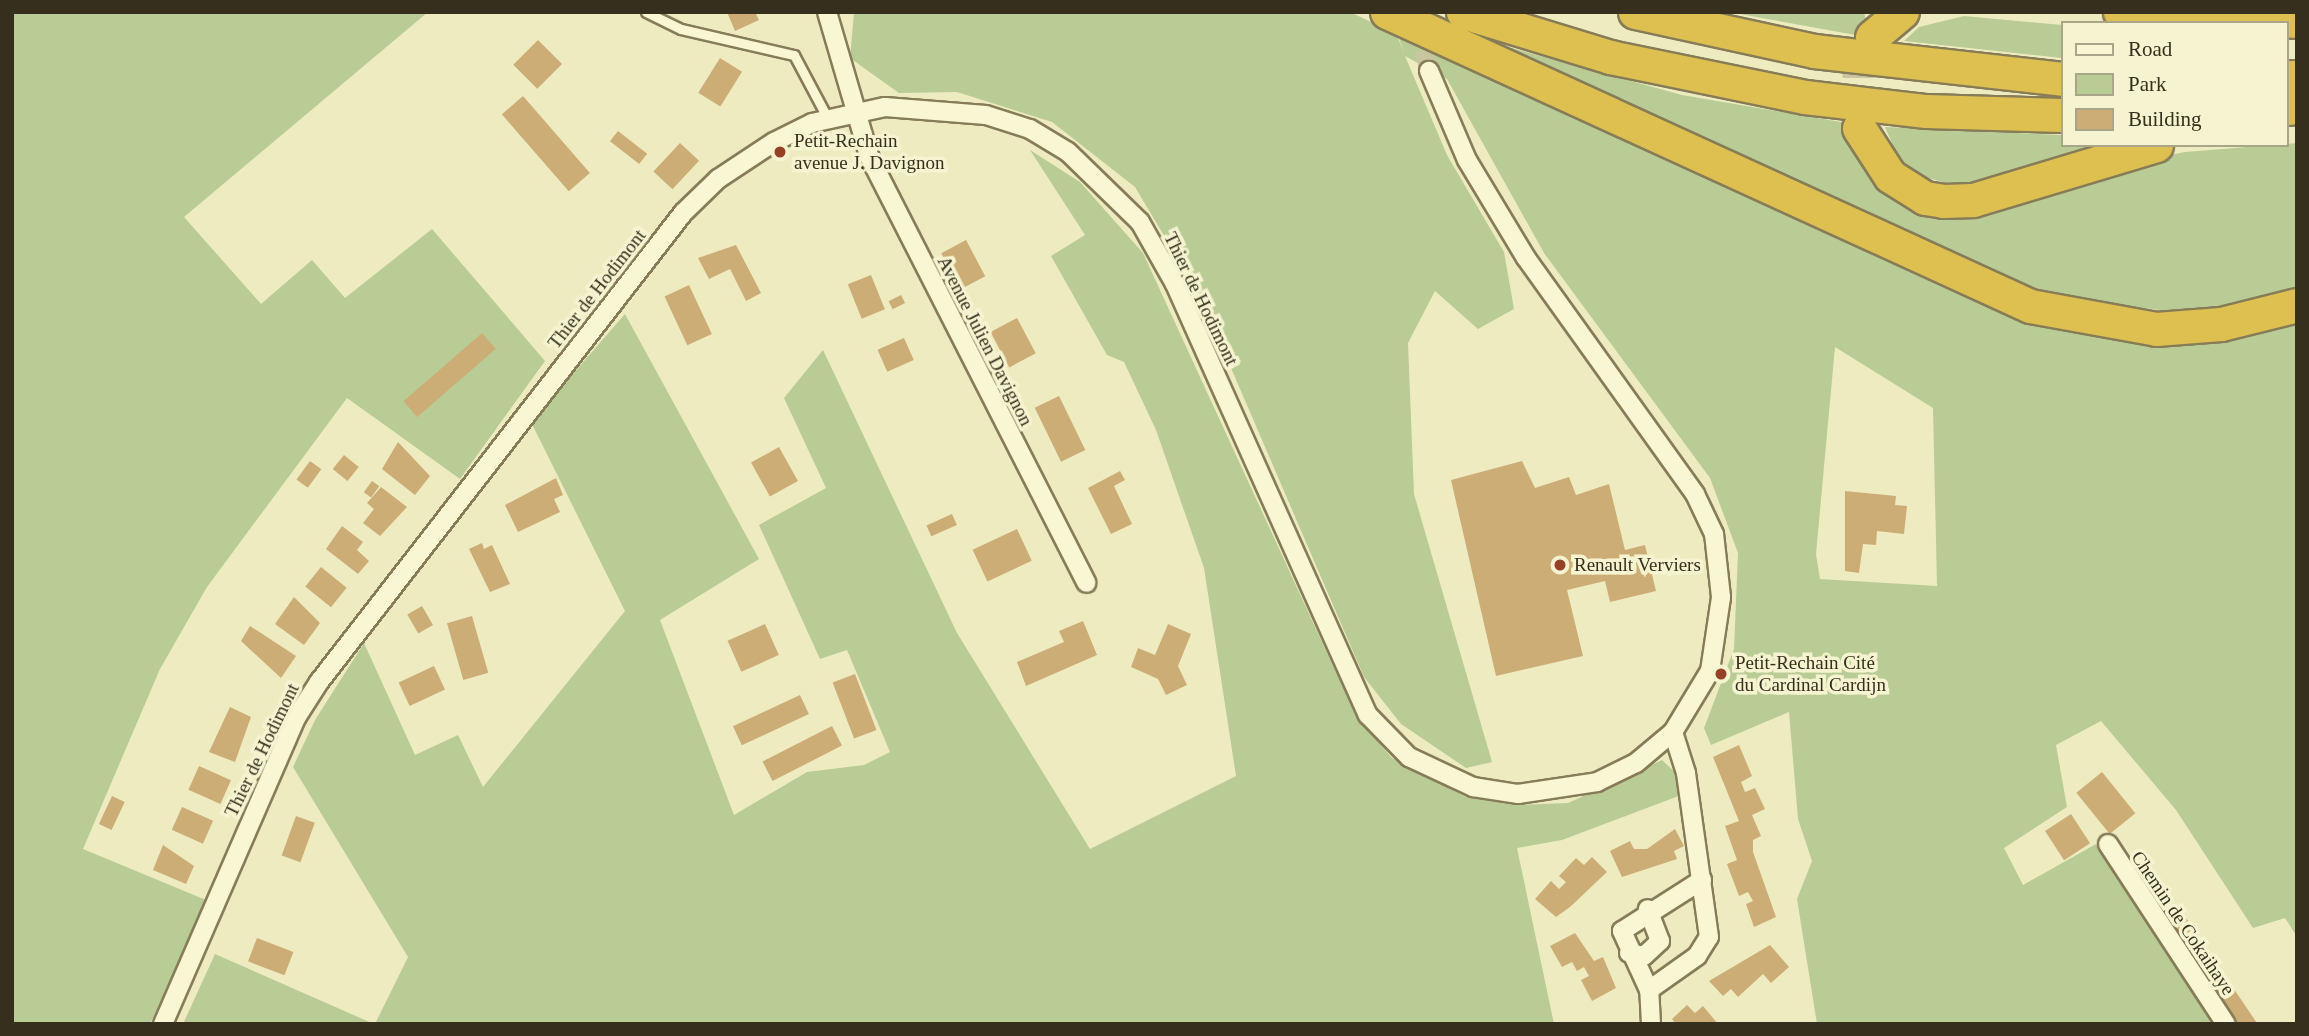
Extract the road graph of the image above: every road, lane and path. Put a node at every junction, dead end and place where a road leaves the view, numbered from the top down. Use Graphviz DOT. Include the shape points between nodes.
graph roads {
  1 [pos="646,12"];
  2 [pos="827,12"];
  3 [pos="1387,12"];
  4 [pos="1463,12"];
  5 [pos="1635,12"];
  6 [pos="1902,12"];
  7 [pos="2120,12"];
  8 [pos="2297,21"];
  9 [pos="1872,37"];
  10 [pos="1429,71"];
  11 [pos="2060,79"];
  12 [pos="855,114"];
  13 [pos="2060,115"];
  14 [pos="828,120"];
  15 [pos="1858,128"];
  16 [pos="2149,147"];
  17 [pos="2292,305"];
  18 [pos="1087,583"];
  19 [pos="1673,733"];
  20 [pos="2108,844"];
  21 [pos="1702,880"];
  22 [pos="1648,909"];
  23 [pos="1629,953"];
  24 [pos="1648,990"];
  25 [pos="163,1024"];
  26 [pos="1650,1024"];
  27 [pos="2226,1024"];
  1 -- 14 [label="lane" via="681,29 794,55"];
  2 -- 12 [label="street, Avenue Julien Davignon"];
  3 -- 17 [label="highway" via="2029,306 2156,329 2221,324"];
  4 -- 13 [label="highway" via="1610,57 1805,97 1926,111"];
  5 -- 11 [label="highway" via="1827,53"];
  6 -- 9 [label="highway"];
  7 -- 8 [label="highway"];
  10 -- 19 [label="street, Thier de Hodimont" via="1467,160 1526,258 1695,494 1714,534 1718,637 1695,702"];
  12 -- 14 [label="street, Thier de Hodimont"];
  12 -- 18 [label="street, Avenue Julien Davignon" via="969,361"];
  12 -- 19 [label="street, Thier de Hodimont" via="932,107 1030,129 1068,152 1140,222 1175,284 1368,716 1409,757 1473,786 1554,792 1636,764"];
  14 -- 25 [label="street, Thier de Hodimont" via="743,161 684,213 319,681 296,718"];
  15 -- 16 [label="highway" via="1897,182 1943,201 1973,200"];
  19 -- 21 [label="street" via="1686,773"];
  20 -- 27 [label="street, Chemin de Cokaihaye"];
  21 -- 22 [label="street"];
  21 -- 24 [label="street" via="1709,937 1697,956"];
  22 -- 23 [label="street" via="1622,931"];
  22 -- 23 [label="street" via="1660,941 1644,956"];
  23 -- 24 [label="street"];
  24 -- 26 [label="street"];
}
